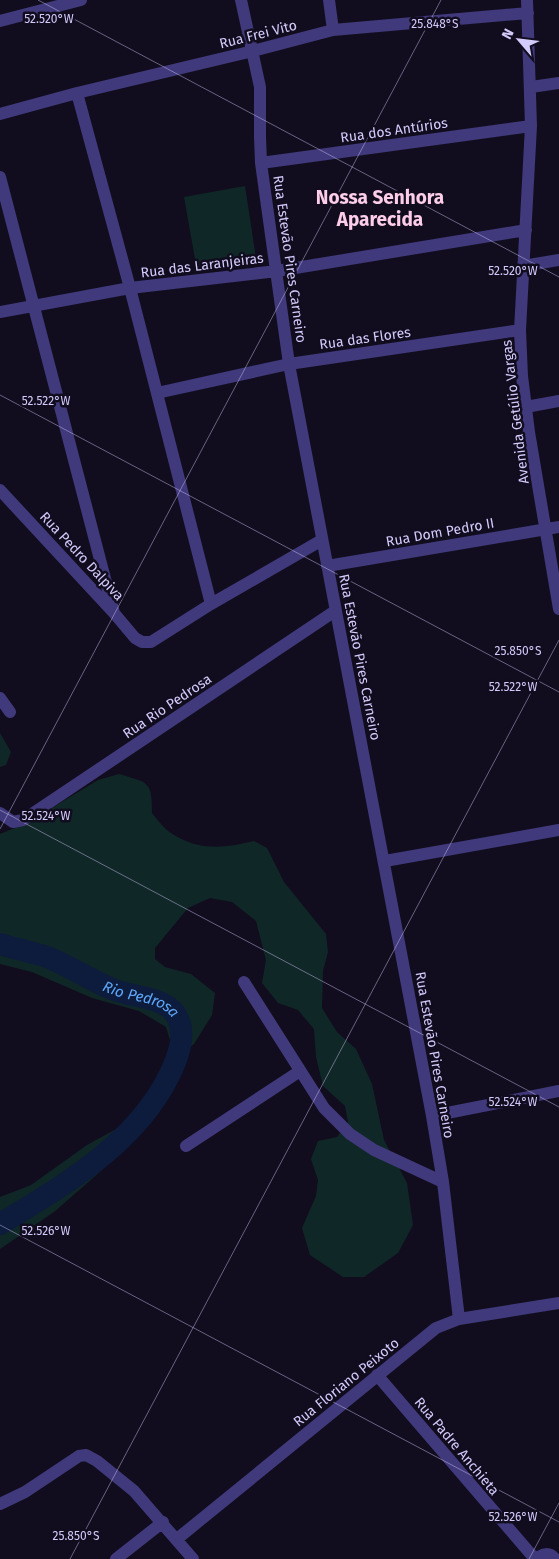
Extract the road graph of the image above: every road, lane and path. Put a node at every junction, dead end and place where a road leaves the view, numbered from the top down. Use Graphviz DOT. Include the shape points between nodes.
graph roads {
  1 [pos="82,0"];
  2 [pos="241,0"];
  3 [pos="329,0"];
  4 [pos="59,3"];
  5 [pos="528,6"];
  6 [pos="0,21"];
  7 [pos="333,30"];
  8 [pos="253,51"];
  9 [pos="559,83"];
  10 [pos="531,87"];
  11 [pos="77,93"];
  12 [pos="0,114"];
  13 [pos="531,126"];
  14 [pos="262,163"];
  15 [pos="0,177"];
  16 [pos="526,230"];
  17 [pos="559,260"];
  18 [pos="523,266"];
  19 [pos="276,271"];
  20 [pos="130,288"];
  21 [pos="35,306"];
  22 [pos="0,312"];
  23 [pos="520,330"];
  24 [pos="290,364"];
  25 [pos="157,393"];
  26 [pos="559,401"];
  27 [pos="526,407"];
  28 [pos="0,490"];
  29 [pos="559,527"];
  30 [pos="545,529"];
  31 [pos="322,540"];
  32 [pos="327,566"];
  33 [pos="211,604"];
  34 [pos="559,609"];
  35 [pos="335,611"];
  36 [pos="114,613"];
  37 [pos="0,698"];
  38 [pos="10,712"];
  39 [pos="0,813"];
  40 [pos="559,830"];
  41 [pos="385,861"];
  42 [pos="244,982"];
  43 [pos="300,1071"];
  44 [pos="559,1091"];
  45 [pos="432,1116"];
  46 [pos="186,1146"];
  47 [pos="443,1182"];
  48 [pos="559,1303"];
  49 [pos="459,1319"];
  50 [pos="377,1375"];
  51 [pos="0,1504"];
  52 [pos="163,1522"];
  53 [pos="177,1539"];
  54 [pos="556,1556"];
  55 [pos="116,1559"];
  56 [pos="193,1559"];
  57 [pos="536,1559"];
  1 -- 4 [label="street"];
  2 -- 8 [label="street, Rua Estevão Pires Carneiro"];
  3 -- 7 [label="street"];
  4 -- 6 [label="street"];
  5 -- 7 [label="street, Rua Frei Vito"];
  5 -- 10 [label="street, Avenida Getúlio Vargas"];
  7 -- 8 [label="street, Rua Frei Vito"];
  8 -- 11 [label="street, Rua Frei Vito"];
  8 -- 14 [label="street, Rua Estevão Pires Carneiro" via="260,87"];
  9 -- 10 [label="street"];
  10 -- 13 [label="street, Avenida Getúlio Vargas"];
  11 -- 12 [label="street, Rua Frei Vito"];
  11 -- 20 [label="street"];
  13 -- 14 [label="street, Rua dos Antúrios"];
  13 -- 16 [label="street, Avenida Getúlio Vargas"];
  14 -- 19 [label="street, Rua Estevão Pires Carneiro"];
  15 -- 21 [label="street"];
  16 -- 18 [label="street, Avenida Getúlio Vargas"];
  16 -- 19 [label="street, Rua das Laranjeiras"];
  17 -- 18 [label="street"];
  18 -- 23 [label="street, Avenida Getúlio Vargas"];
  19 -- 20 [label="street, Rua das Laranjeiras"];
  19 -- 24 [label="street, Rua Estevão Pires Carneiro"];
  20 -- 21 [label="street, Rua das Laranjeiras"];
  20 -- 25 [label="street"];
  21 -- 22 [label="street, Rua das Laranjeiras"];
  21 -- 36 [label="street"];
  23 -- 24 [label="street, Rua das Flores"];
  23 -- 27 [label="street, Avenida Getúlio Vargas"];
  24 -- 25 [label="street, Rua das Flores"];
  24 -- 31 [label="street, Rua Estevão Pires Carneiro"];
  25 -- 33 [label="street"];
  26 -- 27 [label="street"];
  27 -- 30 [label="street, Avenida Getúlio Vargas"];
  28 -- 36 [label="street, Rua Pedro Dalpiva"];
  29 -- 30 [label="street, Rua Dom Pedro II"];
  30 -- 32 [label="street, Rua Dom Pedro II"];
  30 -- 34 [label="street, Avenida Getúlio Vargas"];
  31 -- 32 [label="street, Rua Estevão Pires Carneiro"];
  31 -- 33 [label="street"];
  32 -- 35 [label="street, Rua Estevão Pires Carneiro"];
  33 -- 36 [label="street, Rua Pedro Dalpiva" via="151,642 136,638"];
  35 -- 39 [label="street, Rua Rio Pedrosa" via="23,820 14,822"];
  35 -- 41 [label="street, Rua Estevão Pires Carneiro"];
  37 -- 38 [label="street"];
  40 -- 41 [label="street"];
  41 -- 45 [label="street, Rua Estevão Pires Carneiro"];
  42 -- 43 [label="street"];
  43 -- 46 [label="street"];
  43 -- 47 [label="street" via="324,1108 350,1134 374,1150"];
  44 -- 45 [label="street"];
  45 -- 47 [label="street, Rua Estevão Pires Carneiro"];
  47 -- 49 [label="street, Rua Estevão Pires Carneiro"];
  48 -- 49 [label="street, Rua Floriano Peixoto"];
  49 -- 50 [label="street, Rua Floriano Peixoto" via="436,1328"];
  50 -- 53 [label="street, Rua Floriano Peixoto"];
  50 -- 57 [label="street, Rua Padre Anchieta"];
  51 -- 52 [label="street" via="25,1492 79,1456 86,1455 134,1490"];
  52 -- 53 [label="street"];
  52 -- 55 [label="street"];
  53 -- 56 [label="street"];
  54 -- 57 [label="street" via="544,1554"];
}
